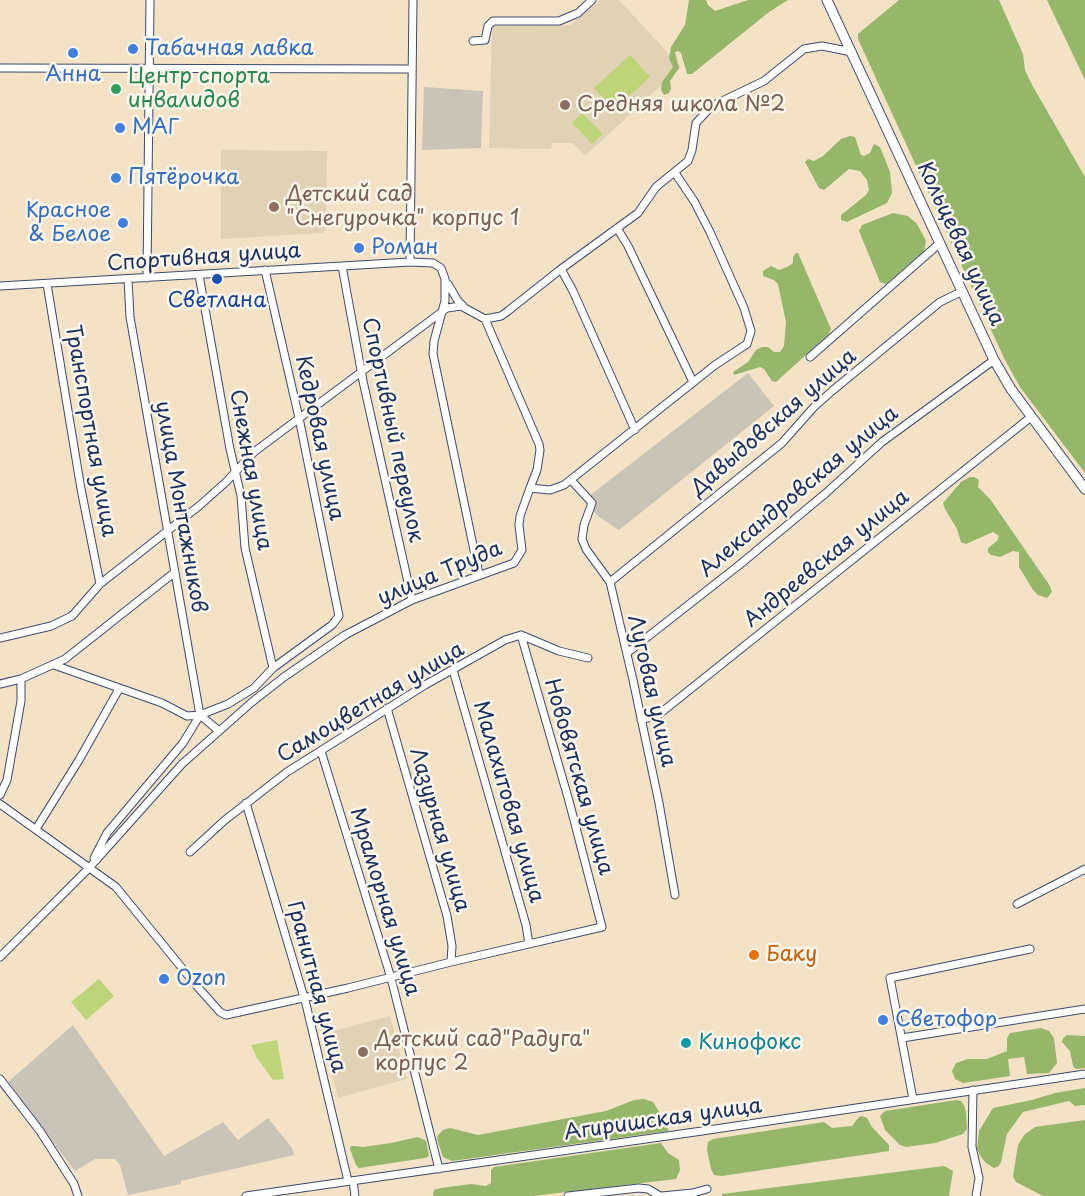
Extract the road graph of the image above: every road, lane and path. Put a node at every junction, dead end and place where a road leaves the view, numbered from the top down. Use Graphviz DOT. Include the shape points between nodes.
graph roads {
  1 [pos="150,0"];
  2 [pos="413,0"];
  3 [pos="592,0"];
  4 [pos="827,0"];
  5 [pos="473,41"];
  6 [pos="852,52"];
  7 [pos="0,68"];
  8 [pos="149,68"];
  9 [pos="412,69"];
  10 [pos="675,173"];
  11 [pos="617,228"];
  12 [pos="940,243"];
  13 [pos="410,262"];
  14 [pos="342,266"];
  15 [pos="561,269"];
  16 [pos="265,270"];
  17 [pos="199,275"];
  18 [pos="147,278"];
  19 [pos="128,279"];
  20 [pos="445,279"];
  21 [pos="47,284"];
  22 [pos="0,286"];
  23 [pos="961,292"];
  24 [pos="465,308"];
  25 [pos="442,311"];
  26 [pos="485,319"];
  27 [pos="810,357"];
  28 [pos="994,360"];
  29 [pos="362,371"];
  30 [pos="693,382"];
  31 [pos="1031,417"];
  32 [pos="299,418"];
  33 [pos="635,430"];
  34 [pos="235,472"];
  35 [pos="571,480"];
  36 [pos="530,488"];
  37 [pos="1085,489"];
  38 [pos="168,529"];
  39 [pos="175,572"];
  40 [pos="479,574"];
  41 [pos="610,582"];
  42 [pos="100,585"];
  43 [pos="412,600"];
  44 [pos="521,635"];
  45 [pos="0,638"];
  46 [pos="627,653"];
  47 [pos="588,658"];
  48 [pos="54,665"];
  49 [pos="273,668"];
  50 [pos="453,670"];
  51 [pos="21,679"];
  52 [pos="0,684"];
  53 [pos="119,689"];
  54 [pos="387,708"];
  55 [pos="200,715"];
  56 [pos="641,720"];
  57 [pos="219,731"];
  58 [pos="321,750"];
  59 [pos="0,795"];
  60 [pos="246,803"];
  61 [pos="0,804"];
  62 [pos="36,830"];
  63 [pos="190,852"];
  64 [pos="88,868"];
  65 [pos="1085,869"];
  66 [pos="675,895"];
  67 [pos="1017,904"];
  68 [pos="529,944"];
  69 [pos="1030,949"];
  70 [pos="0,957"];
  71 [pos="451,962"];
  72 [pos="391,978"];
  73 [pos="304,998"];
  74 [pos="1085,1010"];
  75 [pos="902,1038"];
  76 [pos="1085,1074"];
  77 [pos="0,1079"];
  78 [pos="974,1090"];
  79 [pos="913,1099"];
  80 [pos="439,1169"];
  81 [pos="350,1181"];
  82 [pos="706,1189"];
  83 [pos="300,1192"];
  84 [pos="78,1196"];
  85 [pos="246,1196"];
  86 [pos="355,1196"];
  87 [pos="568,1196"];
  88 [pos="661,1196"];
  89 [pos="976,1196"];
  1 -- 8 [label="street"];
  2 -- 9 [label="street"];
  3 -- 5 [label="street" via="578,13 560,21 493,21 485,40"];
  4 -- 6 [label="highway, Кольцевая улица"];
  6 -- 10 [label="street" via="822,46 804,49 764,81 716,104 696,123 690,157"];
  6 -- 12 [label="highway, Кольцевая улица"];
  7 -- 8 [label="street"];
  8 -- 9 [label="street"];
  8 -- 18 [label="street"];
  9 -- 13 [label="street"];
  10 -- 11 [label="street" via="656,187 638,213"];
  10 -- 30 [label="street" via="710,232 751,331 743,348"];
  11 -- 15 [label="street"];
  11 -- 30 [label="street"];
  12 -- 23 [label="highway, Кольцевая улица"];
  12 -- 27 [label="street"];
  13 -- 14 [label="street, Спортивная улица"];
  13 -- 20 [label="street, Спортивная улица" via="433,263 441,268"];
  14 -- 16 [label="street, Спортивная улица"];
  14 -- 29 [label="street, Спортивный переулок"];
  15 -- 26 [label="street" via="508,311"];
  15 -- 33 [label="street"];
  16 -- 17 [label="street, Спортивная улица"];
  16 -- 32 [label="street, Кедровая улица"];
  17 -- 18 [label="street, Спортивная улица"];
  17 -- 34 [label="street, Снежная улица"];
  18 -- 19 [label="street, Спортивная улица"];
  19 -- 21 [label="street, Спортивная улица"];
  19 -- 38 [label="street, улица Монтажников" via="130,317"];
  20 -- 24 [label="street"];
  20 -- 25 [label="street"];
  21 -- 22 [label="street, Спортивная улица"];
  21 -- 42 [label="street, Транспортная улица"];
  23 -- 28 [label="highway, Кольцевая улица"];
  23 -- 41 [label="street, Давыдовская улица" via="940,302 832,391 782,443"];
  24 -- 25 [label="street" via="456,305"];
  24 -- 26 [label="street"];
  25 -- 29 [label="street"];
  25 -- 40 [label="street" via="433,354"];
  26 -- 36 [label="street" via="539,444 537,470"];
  28 -- 31 [label="highway, Кольцевая улица"];
  28 -- 46 [label="street, Александровская улица" via="882,442 738,566"];
  29 -- 32 [label="street"];
  29 -- 43 [label="street, Спортивный переулок"];
  30 -- 33 [label="street"];
  31 -- 37 [label="highway, Кольцевая улица"];
  31 -- 56 [label="street, Андреевская улица" via="658,715"];
  32 -- 34 [label="street" via="254,452"];
  32 -- 49 [label="street, Кедровая улица" via="339,612 338,620"];
  33 -- 35 [label="street"];
  34 -- 38 [label="street"];
  34 -- 49 [label="street, Снежная улица" via="245,548"];
  35 -- 36 [label="street" via="555,489"];
  35 -- 41 [label="street, Луговая улица" via="592,503 584,525 585,549"];
  36 -- 40 [label="street, улица Труда" via="520,516 521,555 514,563"];
  38 -- 39 [label="street, улица Монтажников"];
  38 -- 42 [label="street"];
  39 -- 48 [label="street"];
  39 -- 55 [label="street, улица Монтажников"];
  40 -- 43 [label="street, улица Труда"];
  41 -- 46 [label="street, Луговая улица"];
  42 -- 45 [label="street" via="62,622"];
  43 -- 57 [label="street, улица Труда" via="310,658"];
  44 -- 47 [label="street"];
  44 -- 50 [label="street, Самоцветная улица"];
  44 -- 68 [label="street, Нововятская улица" via="602,927"];
  46 -- 56 [label="street, Луговая улица"];
  48 -- 51 [label="street"];
  48 -- 53 [label="street"];
  49 -- 55 [label="street" via="237,699"];
  50 -- 54 [label="street, Самоцветная улица"];
  50 -- 68 [label="street, Малахитовая улица"];
  51 -- 52 [label="street"];
  51 -- 59 [label="street" via="21,701 7,780"];
  53 -- 55 [label="street" via="187,716"];
  53 -- 62 [label="street"];
  54 -- 58 [label="street, Самоцветная улица"];
  54 -- 71 [label="street, Лазурная улица" via="447,916"];
  55 -- 57 [label="street"];
  55 -- 64 [label="street, улица Труда" via="183,743 107,833"];
  56 -- 66 [label="street, Луговая улица"];
  57 -- 64 [label="street, улица Труда" via="183,764"];
  58 -- 60 [label="street, Самоцветная улица"];
  58 -- 72 [label="street, Мраморная улица"];
  60 -- 63 [label="street, Самоцветная улица"];
  60 -- 73 [label="street, Гранитная улица"];
  61 -- 62 [label="street"];
  62 -- 64 [label="street"];
  64 -- 70 [label="street, улица Труда"];
  64 -- 73 [label="street" via="122,892 220,1012 226,1015"];
  65 -- 67 [label="street"];
  68 -- 71 [label="street"];
  69 -- 75 [label="street" via="890,978"];
  71 -- 72 [label="street"];
  72 -- 73 [label="street"];
  72 -- 80 [label="street, Мраморная улица"];
  73 -- 81 [label="street, Гранитная улица"];
  74 -- 75 [label="street"];
  75 -- 79 [label="street"];
  76 -- 78 [label="street, Агиришская улица"];
  77 -- 84 [label="street" via="40,1131"];
  78 -- 79 [label="street, Агиришская улица"];
  78 -- 89 [label="street" via="971,1136 979,1178"];
  79 -- 80 [label="street, Агиришская улица"];
  80 -- 81 [label="street, Агиришская улица"];
  81 -- 83 [label="street, Агиришская улица"];
  81 -- 86 [label="street, Гранитная улица"];
  82 -- 88 [label="street"];
  83 -- 85 [label="street, Агиришская улица"];
  87 -- 88 [label="street" via="639,1188"];
}
